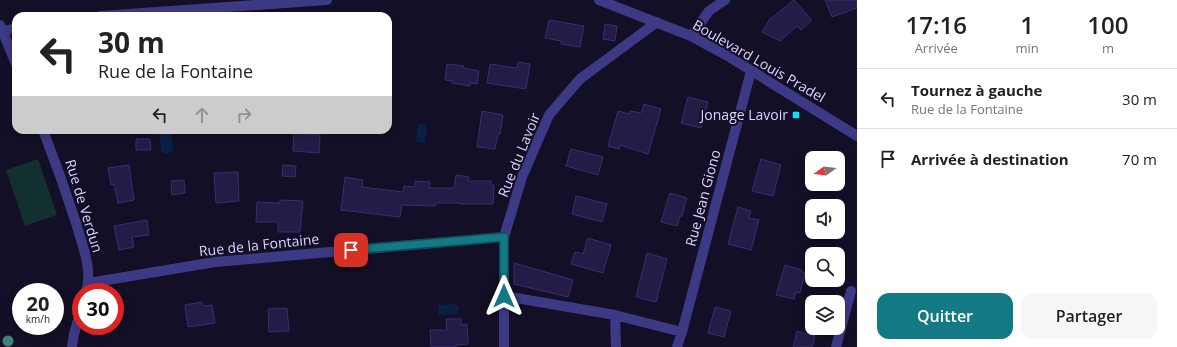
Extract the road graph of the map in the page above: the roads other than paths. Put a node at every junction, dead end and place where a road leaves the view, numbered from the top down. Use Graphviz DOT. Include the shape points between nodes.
graph roads {
  1 [pos="327,0"];
  2 [pos="599,0"];
  3 [pos="725,0"];
  4 [pos="157,12"];
  5 [pos="657,22"];
  6 [pos="12,28"];
  7 [pos="1,29"];
  8 [pos="691,36"];
  9 [pos="12,55"];
  10 [pos="750,72"];
  11 [pos="45,134"];
  12 [pos="857,136"];
  13 [pos="504,237"];
  14 [pos="88,283"];
  15 [pos="108,283"];
  16 [pos="851,291"];
  17 [pos="504,296"];
  18 [pos="615,315"];
  19 [pos="682,332"];
  20 [pos="74,335"];
  21 [pos="72,347"];
  22 [pos="504,347"];
  23 [pos="616,347"];
  24 [pos="677,347"];
  25 [pos="836,347"];
  1 -- 4 [label="street"];
  2 -- 5 [label="street, Boulevard Louis Pradel"];
  3 -- 8 [label="street" via="709,10"];
  5 -- 8 [label="street, Boulevard Louis Pradel"];
  5 -- 13 [label="street, Rue du Lavoir" via="580,79 549,115 522,177"];
  6 -- 7 [label="street"];
  7 -- 9 [label="street"];
  8 -- 10 [label="street, Boulevard Louis Pradel" via="726,55"];
  10 -- 12 [label="street, Boulevard Louis Pradel"];
  10 -- 19 [label="street, Rue Jean Giono"];
  11 -- 14 [label="street, Rue de Verdun" via="86,258"];
  13 -- 15 [label="street, Rue de la Fontaine" via="215,262"];
  13 -- 17 [label="street, Rue du Lavoir"];
  16 -- 25 [label="street"];
  17 -- 18 [label="street"];
  17 -- 22 [label="street, Rue du Lavoir"];
  18 -- 19 [label="street"];
  18 -- 23 [label="street"];
  19 -- 24 [label="street, Rue Jean Giono"];
  20 -- 21 [label="street"];
}
